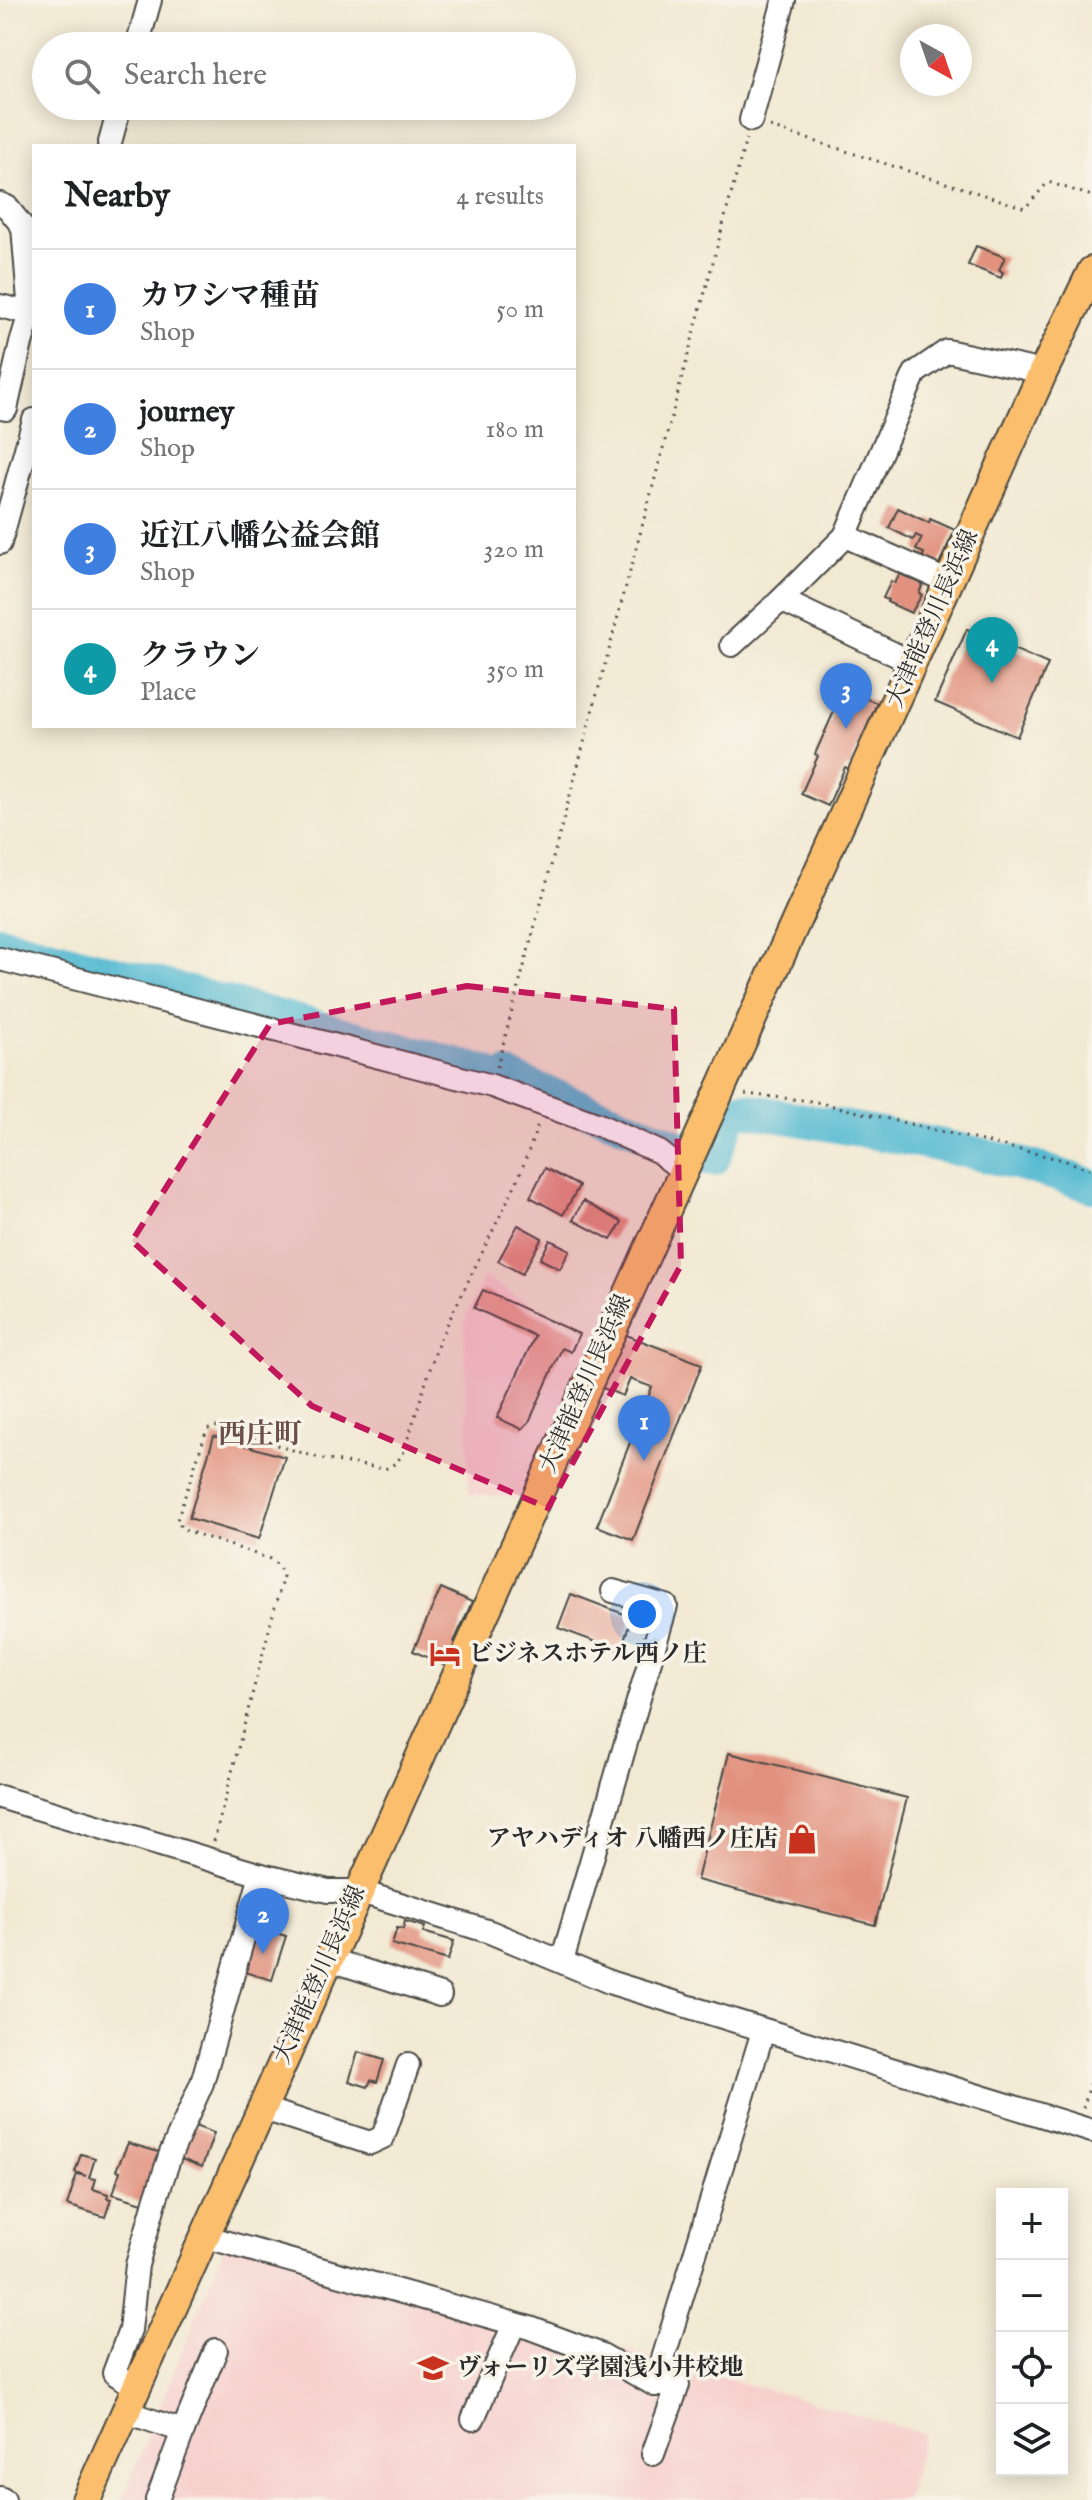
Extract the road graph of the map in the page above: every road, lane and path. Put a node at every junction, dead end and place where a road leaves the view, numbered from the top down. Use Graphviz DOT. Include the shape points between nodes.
graph roads {
  1 [pos="150,0"];
  2 [pos="784,0"];
  3 [pos="141,32"];
  4 [pos="116,120"];
  5 [pos="751,120"];
  6 [pos="110,144"];
  7 [pos="1092,196"];
  8 [pos="0,204"];
  9 [pos="1092,271"];
  10 [pos="0,306"];
  11 [pos="30,313"];
  12 [pos="1043,372"];
  13 [pos="0,408"];
  14 [pos="32,427"];
  15 [pos="845,536"];
  16 [pos="0,543"];
  17 [pos="949,582"];
  18 [pos="781,600"];
  19 [pos="732,645"];
  20 [pos="913,663"];
  21 [pos="0,959"];
  22 [pos="492,1086"];
  23 [pos="718,1091"];
  24 [pos="546,1106"];
  25 [pos="682,1170"];
  26 [pos="1092,1170"];
  27 [pos="613,1591"];
  28 [pos="0,1797"];
  29 [pos="209,1860"];
  30 [pos="261,1875"];
  31 [pos="358,1891"];
  32 [pos="328,1959"];
  33 [pos="562,1961"];
  34 [pos="440,1995"];
  35 [pos="763,2031"];
  36 [pos="408,2065"];
  37 [pos="1092,2079"];
  38 [pos="261,2108"];
  39 [pos="1085,2129"];
  40 [pos="203,2236"];
  41 [pos="514,2324"];
  42 [pos="216,2350"];
  43 [pos="655,2385"];
  44 [pos="131,2400"];
  45 [pos="473,2419"];
  46 [pos="183,2431"];
  47 [pos="653,2454"];
  48 [pos="86,2500"];
  49 [pos="157,2500"];
  1 -- 3 [label="street"];
  2 -- 5 [label="street"];
  4 -- 6 [label="street"];
  5 -- 7 [label="path" via="1025,208 1048,182"];
  5 -- 22 [label="path"];
  8 -- 11 [label="street" via="23,227"];
  9 -- 12 [label="main road, 大津能登川長浜線"];
  10 -- 11 [label="street"];
  11 -- 13 [label="street" via="6,409"];
  12 -- 15 [label="street" via="947,351 915,373"];
  12 -- 17 [label="main road, 大津能登川長浜線"];
  14 -- 16 [label="street"];
  15 -- 17 [label="street"];
  15 -- 18 [label="street"];
  17 -- 20 [label="main road, 大津能登川長浜線"];
  18 -- 19 [label="street"];
  18 -- 20 [label="street"];
  20 -- 23 [label="main road, 大津能登川長浜線"];
  21 -- 22 [label="street"];
  22 -- 24 [label="street"];
  23 -- 25 [label="main road, 大津能登川長浜線"];
  23 -- 26 [label="path" via="812,1101"];
  24 -- 25 [label="street" via="659,1152"];
  24 -- 29 [label="path" via="519,1177 439,1341 396,1463 385,1469 322,1459 215,1426 207,1429 177,1520 182,1529 270,1559 283,1576"];
  25 -- 31 [label="main road, 大津能登川長浜線"];
  27 -- 33 [label="street" via="666,1606"];
  28 -- 29 [label="street"];
  29 -- 30 [label="street"];
  30 -- 31 [label="street" via="328,1891"];
  30 -- 44 [label="street" via="202,2083 171,2153 137,2265 130,2330 114,2373"];
  31 -- 32 [label="main road, 大津能登川長浜線"];
  31 -- 33 [label="street" via="490,1932"];
  32 -- 34 [label="street"];
  32 -- 38 [label="main road, 大津能登川長浜線"];
  33 -- 35 [label="street" via="612,1983"];
  35 -- 39 [label="street"];
  35 -- 43 [label="street"];
  36 -- 38 [label="street" via="383,2137 370,2143"];
  37 -- 39 [label="path"];
  38 -- 40 [label="main road, 大津能登川長浜線"];
  40 -- 41 [label="street"];
  40 -- 44 [label="main road, 大津能登川長浜線"];
  41 -- 43 [label="street" via="602,2355"];
  41 -- 45 [label="street"];
  42 -- 46 [label="street"];
  43 -- 47 [label="street" via="678,2385"];
  44 -- 46 [label="street"];
  44 -- 48 [label="main road, 大津能登川長浜線"];
  46 -- 49 [label="street"];
}
